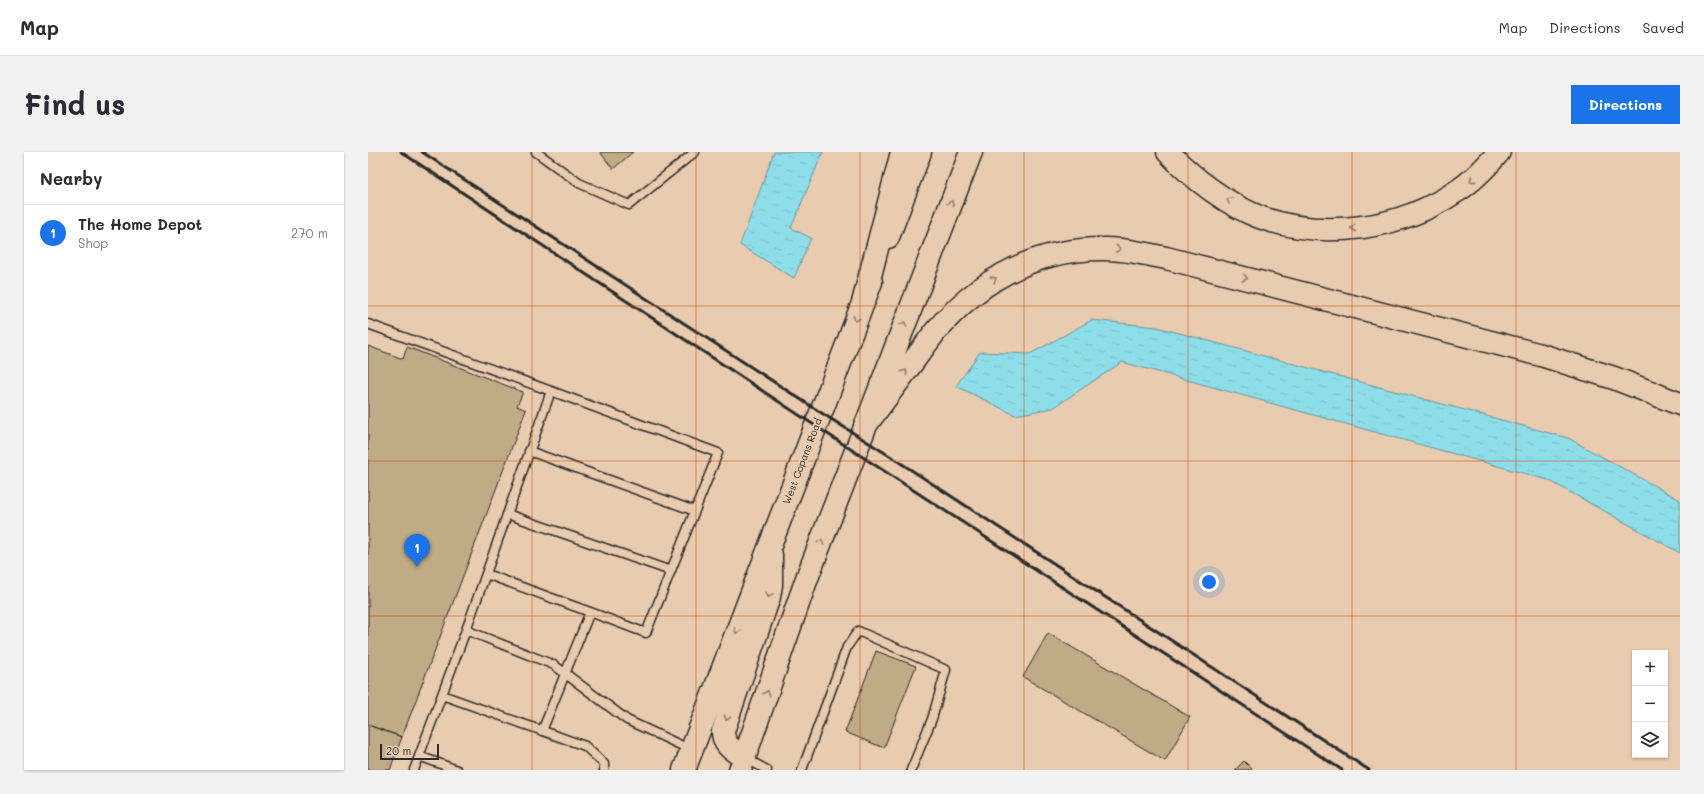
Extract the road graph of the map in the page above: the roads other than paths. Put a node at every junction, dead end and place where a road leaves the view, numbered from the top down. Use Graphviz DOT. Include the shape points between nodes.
graph roads {
  1 [pos="536,152"];
  2 [pos="695,152"];
  3 [pos="902,152"];
  4 [pos="920,152"];
  5 [pos="971,152"];
  6 [pos="1168,152"];
  7 [pos="1499,152"];
  8 [pos="864,299"];
  9 [pos="368,324"];
  10 [pos="551,391"];
  11 [pos="1680,404"];
  12 [pos="865,426"];
  13 [pos="530,451"];
  14 [pos="695,511"];
  15 [pos="507,514"];
  16 [pos="771,542"];
  17 [pos="671,571"];
  18 [pos="486,574"];
  19 [pos="590,612"];
  20 [pos="466,630"];
  21 [pos="565,673"];
  22 [pos="442,695"];
  23 [pos="542,731"];
  24 [pos="419,756"];
  25 [pos="691,764"];
  26 [pos="743,764"];
  27 [pos="414,770"];
  28 [pos="457,770"];
  29 [pos="604,770"];
  30 [pos="767,770"];
  31 [pos="802,770"];
  32 [pos="911,770"];
  1 -- 2 [label="lane" via="579,183 629,205"];
  3 -- 8 [label="main road"];
  4 -- 8 [label="main road, West Copans Road"];
  12 -- 5 [label="main road, one-way"];
  7 -- 6 [label="main road, one-way" via="1474,178 1440,202 1419,212 1374,225 1333,229 1291,226 1261,217 1208,187"];
  8 -- 16 [label="main road, West Copans Road, one-way"];
  9 -- 10 [label="lane"];
  10 -- 13 [label="lane"];
  10 -- 14 [label="lane" via="718,452"];
  12 -- 11 [label="main road, one-way" via="935,332 975,291 1033,260 1068,252 1106,249 1127,250 1166,258 1534,353 1614,378"];
  26 -- 12 [label="main road, one-way" via="807,578"];
  13 -- 14 [label="lane"];
  13 -- 15 [label="lane"];
  14 -- 17 [label="lane"];
  15 -- 17 [label="lane"];
  15 -- 18 [label="lane"];
  16 -- 25 [label="main road, West Copans Road, one-way"];
  16 -- 26 [label="main road, one-way" via="770,597 723,731 723,739"];
  17 -- 19 [label="lane" via="646,633"];
  18 -- 19 [label="lane"];
  18 -- 20 [label="lane"];
  19 -- 21 [label="lane"];
  20 -- 21 [label="lane" via="554,665"];
  20 -- 22 [label="lane"];
  21 -- 23 [label="lane"];
  21 -- 25 [label="lane"];
  22 -- 23 [label="lane"];
  22 -- 24 [label="lane"];
  23 -- 29 [label="lane" via="585,746 604,764"];
  24 -- 27 [label="lane"];
  24 -- 28 [label="lane"];
  26 -- 30 [label="lane"];
  31 -- 32 [label="lane" via="846,647 858,631 946,670 932,719"];
}
